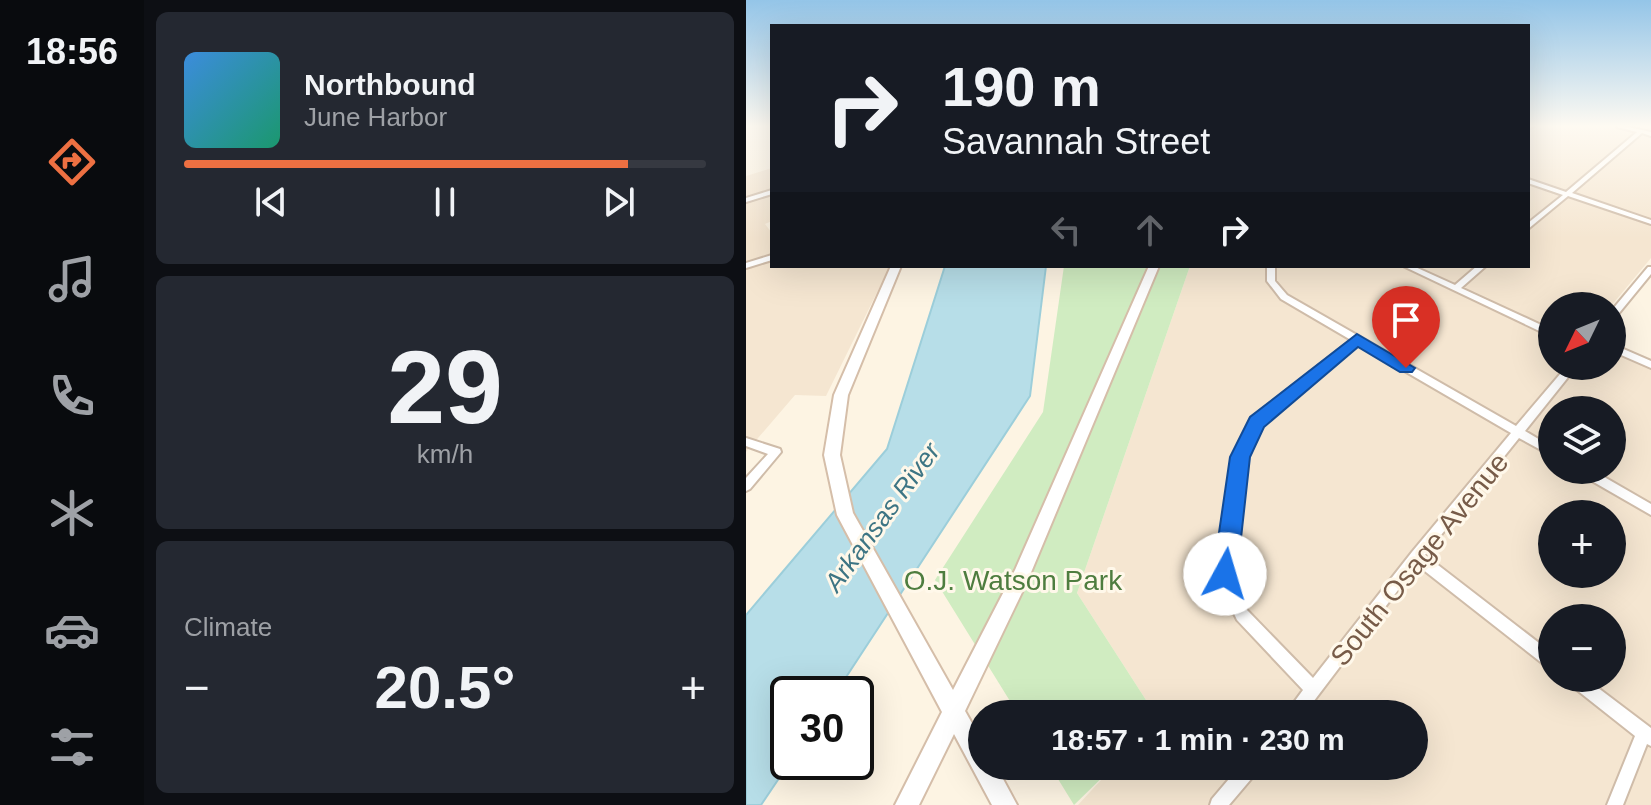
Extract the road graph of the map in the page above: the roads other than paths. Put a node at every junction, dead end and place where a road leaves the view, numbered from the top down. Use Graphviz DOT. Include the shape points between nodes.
graph roads {
  1 [pos="1603,164"];
  2 [pos="1530,182"];
  3 [pos="770,193"];
  4 [pos="1567,194"];
  5 [pos="746,200"];
  6 [pos="1651,222"];
  7 [pos="1530,225"];
  8 [pos="770,258"];
  9 [pos="746,266"];
  10 [pos="895,268"];
  11 [pos="1153,268"];
  12 [pos="1271,268"];
  13 [pos="1411,268"];
  14 [pos="1480,268"];
  15 [pos="1651,269"];
  16 [pos="1455,289"];
  17 [pos="1626,299"];
  18 [pos="1538,328"];
  19 [pos="1357,340"];
  20 [pos="1626,353"];
  21 [pos="1651,365"];
  22 [pos="1561,380"];
  23 [pos="1519,434"];
  24 [pos="746,442"];
  25 [pos="1538,444"];
  26 [pos="1606,484"];
  27 [pos="746,486"];
  28 [pos="1651,510"];
  29 [pos="1416,556"];
  30 [pos="1538,651"];
  31 [pos="1314,690"];
  32 [pos="1591,692"];
  33 [pos="1306,700"];
  34 [pos="953,712"];
  35 [pos="1648,736"];
  36 [pos="968,738"];
  37 [pos="991,780"];
  38 [pos="1239,780"];
  39 [pos="907,805"];
  40 [pos="1005,805"];
  41 [pos="1218,805"];
  42 [pos="1615,805"];
  1 -- 4 [label="street"];
  2 -- 4 [label="street"];
  3 -- 5 [label="street"];
  4 -- 6 [label="street"];
  4 -- 7 [label="street"];
  8 -- 9 [label="street"];
  10 -- 34 [label="main road" via="841,395 832,455 845,515"];
  11 -- 34 [label="main road" via="1021,576"];
  12 -- 19 [label="street" via="1276,289"];
  13 -- 16 [label="street"];
  14 -- 16 [label="street"];
  15 -- 17 [label="street"];
  16 -- 18 [label="street"];
  19 -- 23 [label="street"];
  19 -- 31 [label="street" via="1250,431 1240,457 1225,560 1227,584 1242,615"];
  20 -- 21 [label="street"];
  22 -- 23 [label="street, South Osage Avenue"];
  23 -- 25 [label="street"];
  23 -- 29 [label="street, South Osage Avenue"];
  24 -- 27 [label="street" via="776,452"];
  26 -- 28 [label="street"];
  29 -- 30 [label="street"];
  29 -- 31 [label="street, South Osage Avenue"];
  31 -- 33 [label="street, South Osage Avenue"];
  32 -- 35 [label="street"];
  34 -- 36 [label="main road"];
  34 -- 39 [label="main road"];
  35 -- 42 [label="street"];
  37 -- 40 [label="main road"];
  38 -- 41 [label="street"];
}
